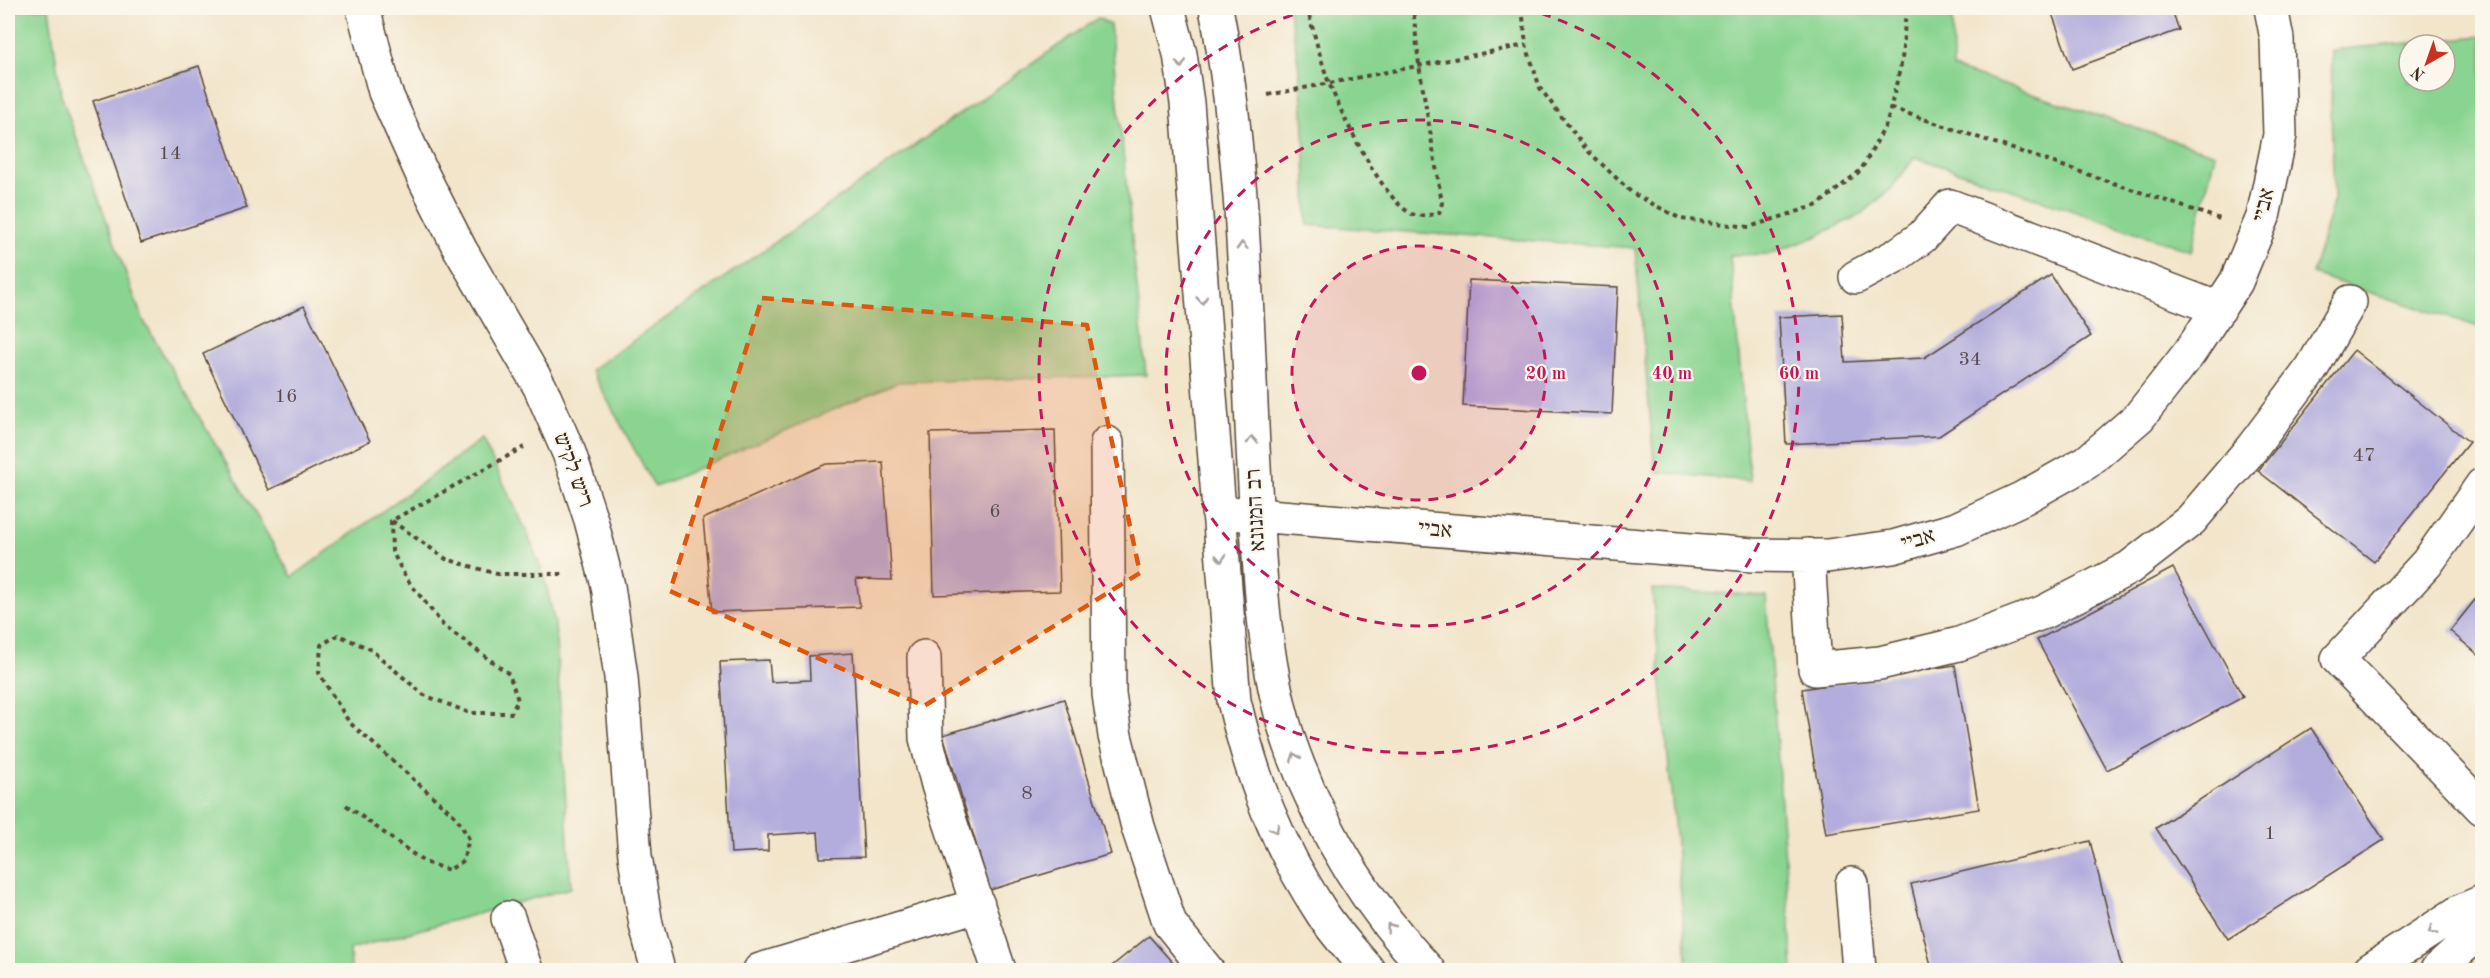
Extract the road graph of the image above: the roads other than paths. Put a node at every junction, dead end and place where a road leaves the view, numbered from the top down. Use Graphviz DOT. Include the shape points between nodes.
graph roads {
  1 [pos="363,8"];
  2 [pos="1168,8"];
  3 [pos="1216,8"];
  4 [pos="2271,8"];
  5 [pos="1856,277"];
  6 [pos="2350,302"];
  7 [pos="2219,309"];
  8 [pos="1107,443"];
  9 [pos="2482,485"];
  10 [pos="1218,512"];
  11 [pos="1256,515"];
  12 [pos="1808,555"];
  13 [pos="924,657"];
  14 [pos="2482,808"];
  15 [pos="1852,884"];
  16 [pos="2482,902"];
  17 [pos="978,905"];
  18 [pos="508,918"];
  19 [pos="2482,926"];
  20 [pos="526,970"];
  21 [pos="658,970"];
  22 [pos="760,970"];
  23 [pos="999,970"];
  24 [pos="1207,970"];
  25 [pos="1368,970"];
  26 [pos="1428,970"];
  27 [pos="1859,970"];
  28 [pos="2370,970"];
  29 [pos="2437,970"];
  1 -- 21 [label="street, ריש לקיש" via="386,92 423,176 460,249 540,387 588,508 606,574 621,677 635,856"];
  2 -- 10 [label="street, רב המנונא, one-way" via="1187,103"];
  11 -- 3 [label="street, רב המנונא, one-way" via="1237,149"];
  4 -- 7 [label="street, אביי" via="2277,39 2280,135 2263,218 2236,282"];
  5 -- 7 [label="street" via="1922,237 1950,206"];
  6 -- 12 [label="street" via="2312,368 2192,520 2128,568 2044,612 1959,644 1880,663 1815,669"];
  7 -- 12 [label="street, אביי" via="2139,417 2087,462 1956,529 1893,547"];
  8 -- 24 [label="street" via="1109,694 1115,736 1138,827 1170,924"];
  9 -- 14 [label="street" via="2427,563 2338,659"];
  10 -- 11 [label="street, אביי"];
  10 -- 25 [label="street, רב המנונא, one-way" via="1234,701 1246,755 1292,865 1323,915"];
  11 -- 12 [label="street, אביי" via="1753,555"];
  26 -- 11 [label="street, רב המנונא, one-way" via="1393,932 1348,869 1317,810 1293,751 1274,685 1258,566"];
  13 -- 17 [label="street" via="926,738"];
  15 -- 27 [label="street"];
  16 -- 28 [label="street, one-way" via="2459,912"];
  17 -- 22 [label="street"];
  17 -- 23 [label="street"];
  18 -- 20 [label="street"];
  19 -- 29 [label="street"];
}
